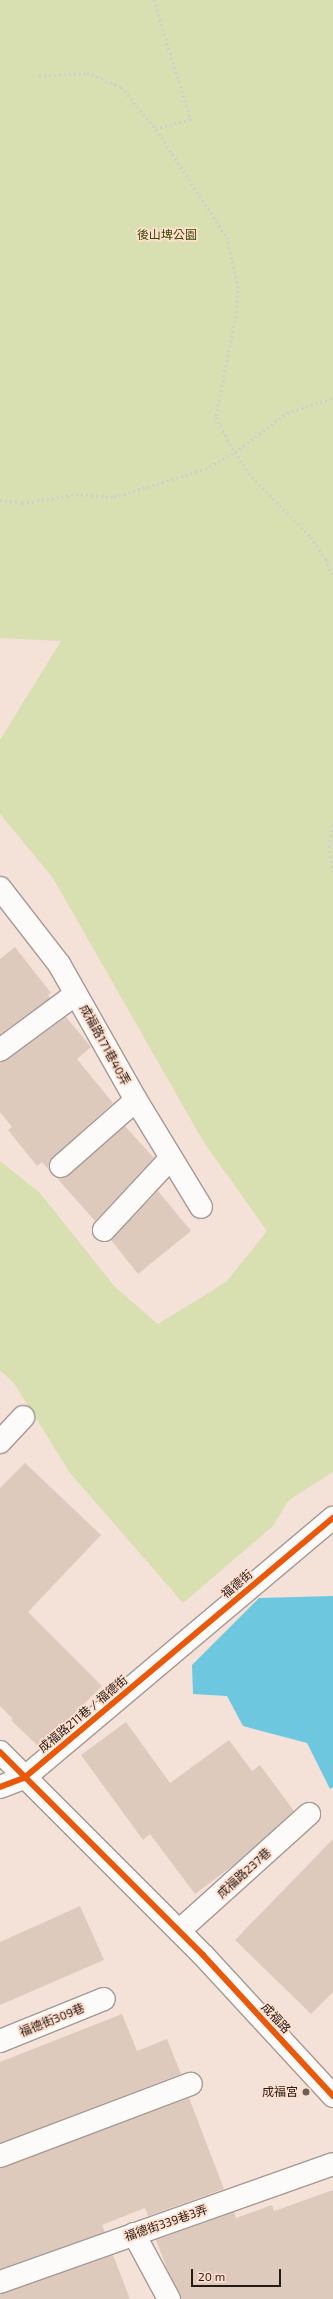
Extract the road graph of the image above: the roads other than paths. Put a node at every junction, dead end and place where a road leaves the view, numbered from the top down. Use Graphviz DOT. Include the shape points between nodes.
graph roads {
  1 [pos="0,888"];
  2 [pos="76,994"];
  3 [pos="0,1050"];
  4 [pos="136,1100"];
  5 [pos="171,1158"];
  6 [pos="61,1166"];
  7 [pos="201,1207"];
  8 [pos="104,1230"];
  9 [pos="23,1417"];
  10 [pos="0,1442"];
  11 [pos="333,1518"];
  12 [pos="156,1666"];
  13 [pos="0,1752"];
  14 [pos="24,1778"];
  15 [pos="0,1787"];
  16 [pos="309,1814"];
  17 [pos="179,1931"];
  18 [pos="104,1999"];
  19 [pos="0,2041"];
  20 [pos="191,2084"];
  21 [pos="333,2096"];
  22 [pos="0,2156"];
  23 [pos="333,2164"];
  24 [pos="134,2234"];
  25 [pos="0,2282"];
  26 [pos="169,2299"];
  1 -- 2 [label="street, 成福路171巷40弄" via="59,964"];
  2 -- 3 [label="street"];
  2 -- 4 [label="street, 成福路171巷40弄"];
  4 -- 5 [label="street, 成福路171巷40弄"];
  4 -- 6 [label="street"];
  5 -- 7 [label="street, 成福路171巷40弄"];
  5 -- 8 [label="street"];
  9 -- 10 [label="street"];
  11 -- 12 [label="street, 福德街"];
  12 -- 14 [label="street, 成福路211巷 / 福德街"];
  13 -- 14 [label="street"];
  14 -- 15 [label="street"];
  14 -- 17 [label="street, 成福路"];
  16 -- 17 [label="street, 成福路237巷"];
  17 -- 21 [label="street, 成福路"];
  18 -- 19 [label="street, 福德街309巷"];
  20 -- 22 [label="street"];
  23 -- 24 [label="street, 福德街339巷3弄"];
  24 -- 25 [label="street, 福德街339巷3弄"];
  24 -- 26 [label="street"];
}
